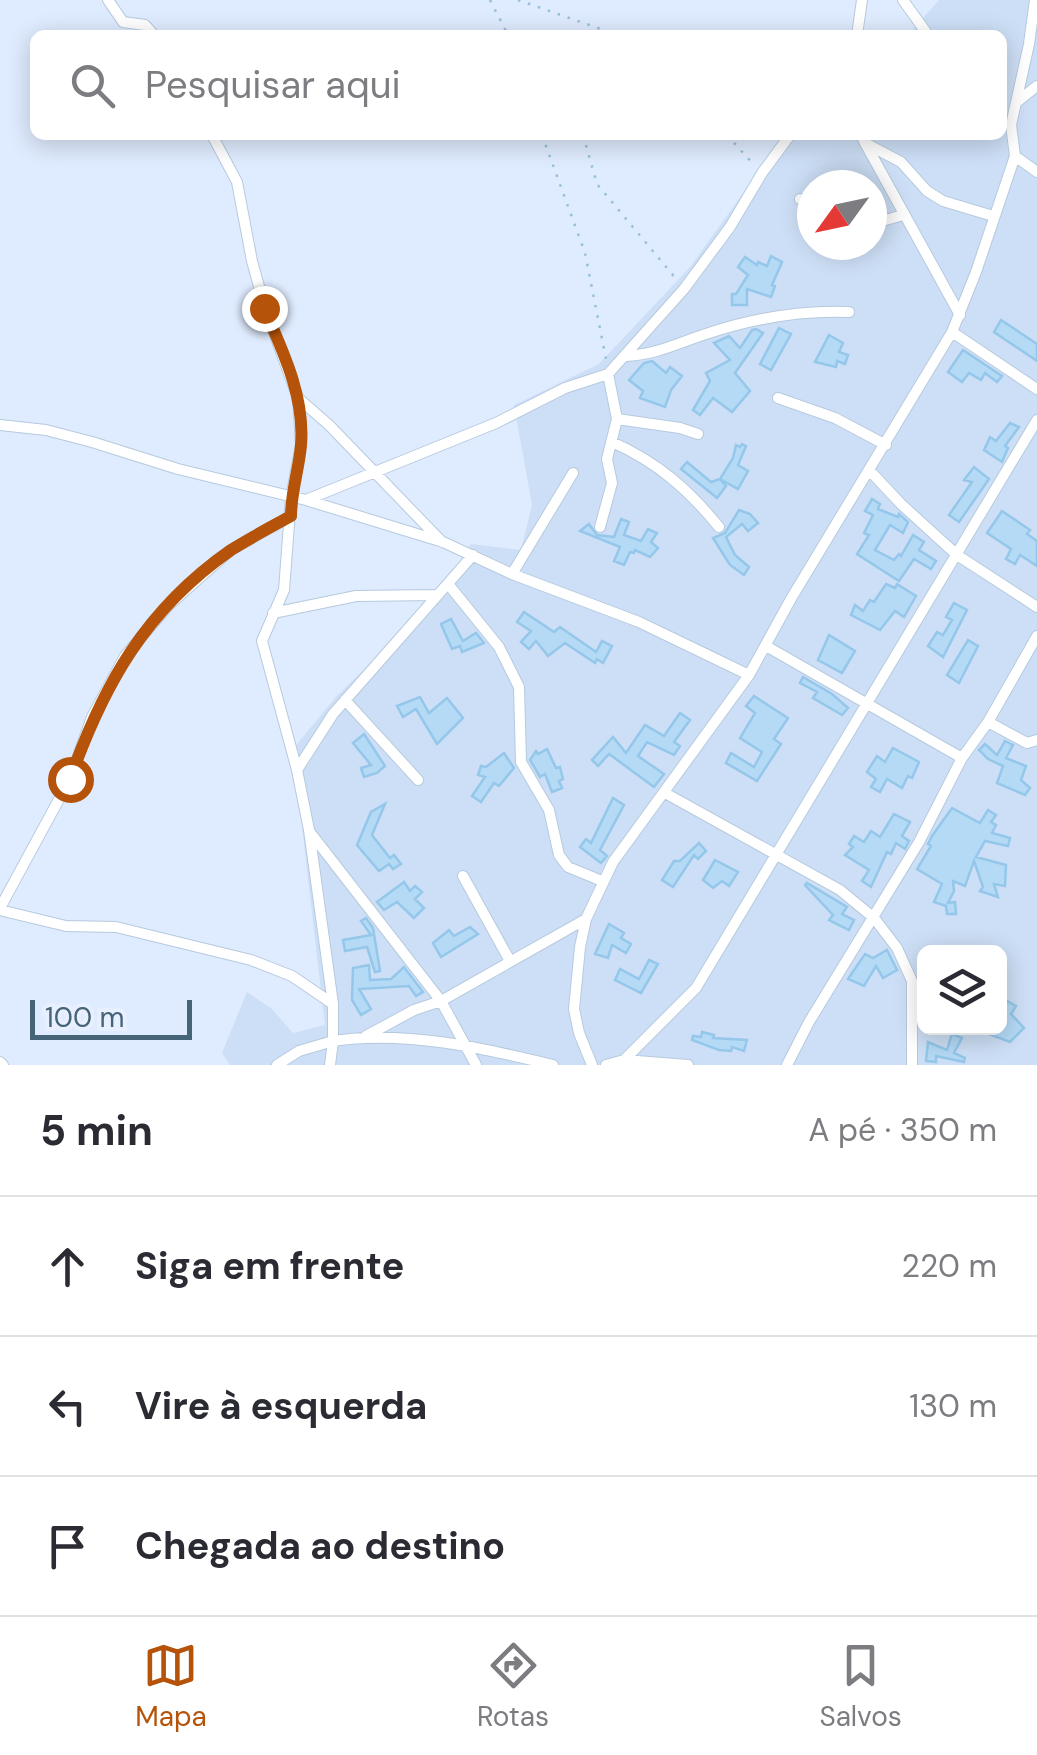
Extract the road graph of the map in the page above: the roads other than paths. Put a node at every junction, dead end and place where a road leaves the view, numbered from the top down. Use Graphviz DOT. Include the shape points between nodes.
graph roads {
  1 [pos="108,0"];
  2 [pos="862,0"];
  3 [pos="903,0"];
  4 [pos="1035,0"];
  5 [pos="149,30"];
  6 [pos="858,30"];
  7 [pos="924,30"];
  8 [pos="1037,86"];
  9 [pos="1017,102"];
  10 [pos="1007,120"];
  11 [pos="1011,125"];
  12 [pos="215,140"];
  13 [pos="786,140"];
  14 [pos="864,140"];
  15 [pos="865,140"];
  16 [pos="1015,156"];
  17 [pos="1037,172"];
  18 [pos="903,215"];
  19 [pos="992,216"];
  20 [pos="887,219"];
  21 [pos="849,312"];
  22 [pos="960,315"];
  23 [pos="952,332"];
  24 [pos="625,356"];
  25 [pos="608,374"];
  26 [pos="1037,389"];
  27 [pos="298,398"];
  28 [pos="778,398"];
  29 [pos="617,419"];
  30 [pos="1037,420"];
  31 [pos="0,425"];
  32 [pos="698,434"];
  33 [pos="612,442"];
  34 [pos="886,444"];
  35 [pos="373,471"];
  36 [pos="870,471"];
  37 [pos="573,473"];
  38 [pos="291,498"];
  39 [pos="306,500"];
  40 [pos="291,516"];
  41 [pos="600,527"];
  42 [pos="719,527"];
  43 [pos="443,542"];
  44 [pos="958,554"];
  45 [pos="473,555"];
  46 [pos="512,574"];
  47 [pos="448,584"];
  48 [pos="436,595"];
  49 [pos="1037,608"];
  50 [pos="273,613"];
  51 [pos="1037,636"];
  52 [pos="766,646"];
  53 [pos="749,676"];
  54 [pos="345,700"];
  55 [pos="867,705"];
  56 [pos="988,722"];
  57 [pos="1037,740"];
  58 [pos="962,758"];
  59 [pos="297,770"];
  60 [pos="418,780"];
  61 [pos="665,792"];
  62 [pos="308,830"];
  63 [pos="774,854"];
  64 [pos="464,876"];
  65 [pos="602,881"];
  66 [pos="0,909"];
  67 [pos="586,918"];
  68 [pos="874,918"];
  69 [pos="510,962"];
  70 [pos="441,1001"];
  71 [pos="333,1004"];
  72 [pos="366,1036"];
  73 [pos="333,1040"];
  74 [pos="466,1047"];
  75 [pos="624,1060"];
  76 [pos="277,1065"];
  77 [pos="330,1065"];
  78 [pos="476,1065"];
  79 [pos="552,1065"];
  80 [pos="592,1065"];
  81 [pos="606,1065"];
  82 [pos="688,1065"];
  83 [pos="787,1065"];
  84 [pos="912,1065"];
  1 -- 5 [label="street" via="123,22"];
  2 -- 6 [label="street"];
  3 -- 7 [label="street"];
  4 -- 9 [label="street"];
  8 -- 9 [label="street"];
  9 -- 11 [label="street"];
  10 -- 11 [label="street"];
  11 -- 16 [label="street"];
  12 -- 27 [label="street" via="238,182 264,308"];
  13 -- 24 [label="street" via="684,289"];
  14 -- 18 [label="street"];
  15 -- 19 [label="street" via="901,162 927,192"];
  16 -- 17 [label="street"];
  16 -- 19 [label="street"];
  18 -- 20 [label="street"];
  18 -- 22 [label="street"];
  19 -- 22 [label="street"];
  21 -- 24 [label="street" via="790,313 653,354"];
  22 -- 23 [label="street"];
  23 -- 26 [label="street"];
  23 -- 34 [label="street"];
  24 -- 25 [label="street"];
  25 -- 29 [label="street"];
  25 -- 35 [label="street"];
  27 -- 35 [label="street"];
  27 -- 38 [label="street" via="302,444"];
  28 -- 34 [label="street"];
  29 -- 32 [label="street"];
  29 -- 33 [label="street"];
  30 -- 44 [label="street"];
  31 -- 38 [label="street" via="62,434"];
  33 -- 41 [label="street" via="612,483"];
  33 -- 42 [label="street" via="665,470"];
  34 -- 36 [label="street"];
  35 -- 39 [label="street"];
  35 -- 43 [label="street"];
  36 -- 44 [label="street"];
  36 -- 52 [label="street"];
  37 -- 46 [label="street"];
  38 -- 39 [label="street"];
  38 -- 40 [label="street"];
  39 -- 43 [label="street"];
  40 -- 50 [label="street" via="284,590"];
  40 -- 66 [label="street" via="231,550 125,656 92,717 70,779"];
  43 -- 45 [label="street"];
  44 -- 49 [label="street"];
  44 -- 55 [label="street"];
  45 -- 46 [label="street"];
  45 -- 47 [label="street"];
  46 -- 53 [label="street" via="639,622"];
  47 -- 48 [label="street"];
  47 -- 65 [label="street" via="499,647 519,687 521,762 549,810 558,855 568,867"];
  48 -- 50 [label="street" via="356,596"];
  48 -- 54 [label="street"];
  50 -- 59 [label="street" via="262,641"];
  51 -- 56 [label="street"];
  52 -- 53 [label="street"];
  52 -- 55 [label="street"];
  53 -- 61 [label="street"];
  54 -- 59 [label="street"];
  54 -- 60 [label="street"];
  55 -- 58 [label="street"];
  55 -- 63 [label="street"];
  56 -- 57 [label="street" via="1027,743"];
  56 -- 58 [label="street"];
  58 -- 68 [label="street"];
  59 -- 62 [label="street"];
  61 -- 63 [label="street"];
  61 -- 65 [label="street"];
  62 -- 70 [label="street"];
  62 -- 71 [label="street"];
  63 -- 68 [label="street" via="840,890"];
  63 -- 75 [label="street" via="696,988"];
  64 -- 69 [label="street"];
  65 -- 67 [label="street"];
  66 -- 71 [label="street" via="66,926 116,927 251,960 292,976"];
  67 -- 69 [label="street"];
  67 -- 80 [label="street" via="574,1010"];
  68 -- 83 [label="street"];
  68 -- 84 [label="street" via="912,980"];
  69 -- 70 [label="street"];
  70 -- 72 [label="street"];
  70 -- 74 [label="street"];
  71 -- 73 [label="street"];
  72 -- 73 [label="street"];
  72 -- 74 [label="street"];
  73 -- 76 [label="street"];
  73 -- 77 [label="street"];
  74 -- 78 [label="street"];
  74 -- 79 [label="street"];
  75 -- 81 [label="street"];
  75 -- 82 [label="street"];
}
